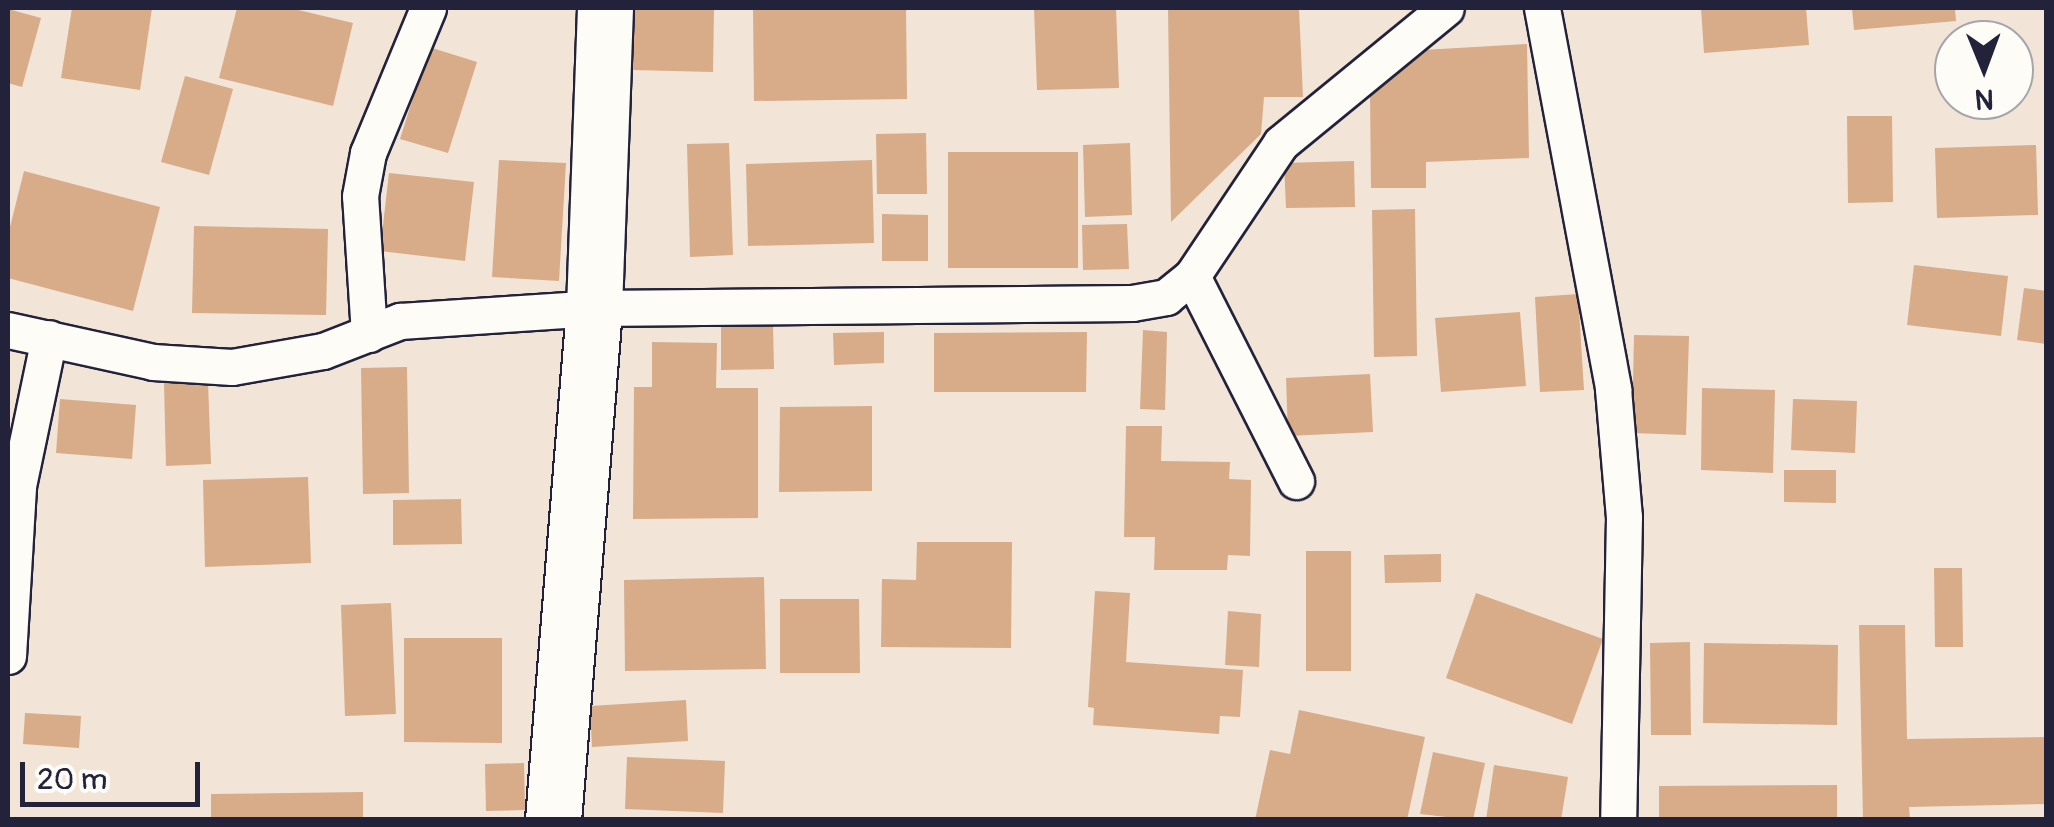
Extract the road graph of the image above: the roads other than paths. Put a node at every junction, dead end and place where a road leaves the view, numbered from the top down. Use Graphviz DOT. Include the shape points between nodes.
graph roads {
  1 [pos="428,8"];
  2 [pos="604,8"];
  3 [pos="1446,8"];
  4 [pos="1542,8"];
  5 [pos="1192,276"];
  6 [pos="594,308"];
  7 [pos="8,330"];
  8 [pos="369,334"];
  9 [pos="49,338"];
  10 [pos="1296,481"];
  11 [pos="8,656"];
  12 [pos="553,820"];
  13 [pos="1618,820"];
  1 -- 8 [label="lane" via="368,153 360,196"];
  2 -- 6 [label="street"];
  3 -- 5 [label="lane" via="1282,143"];
  4 -- 13 [label="lane" via="1613,389 1624,517"];
  5 -- 6 [label="lane" via="1166,297 1132,303"];
  5 -- 10 [label="lane"];
  6 -- 8 [label="lane" via="400,321"];
  6 -- 12 [label="street"];
  7 -- 9 [label="lane"];
  8 -- 9 [label="lane" via="323,352 232,367 153,362"];
  9 -- 11 [label="lane" via="18,486"];
}
